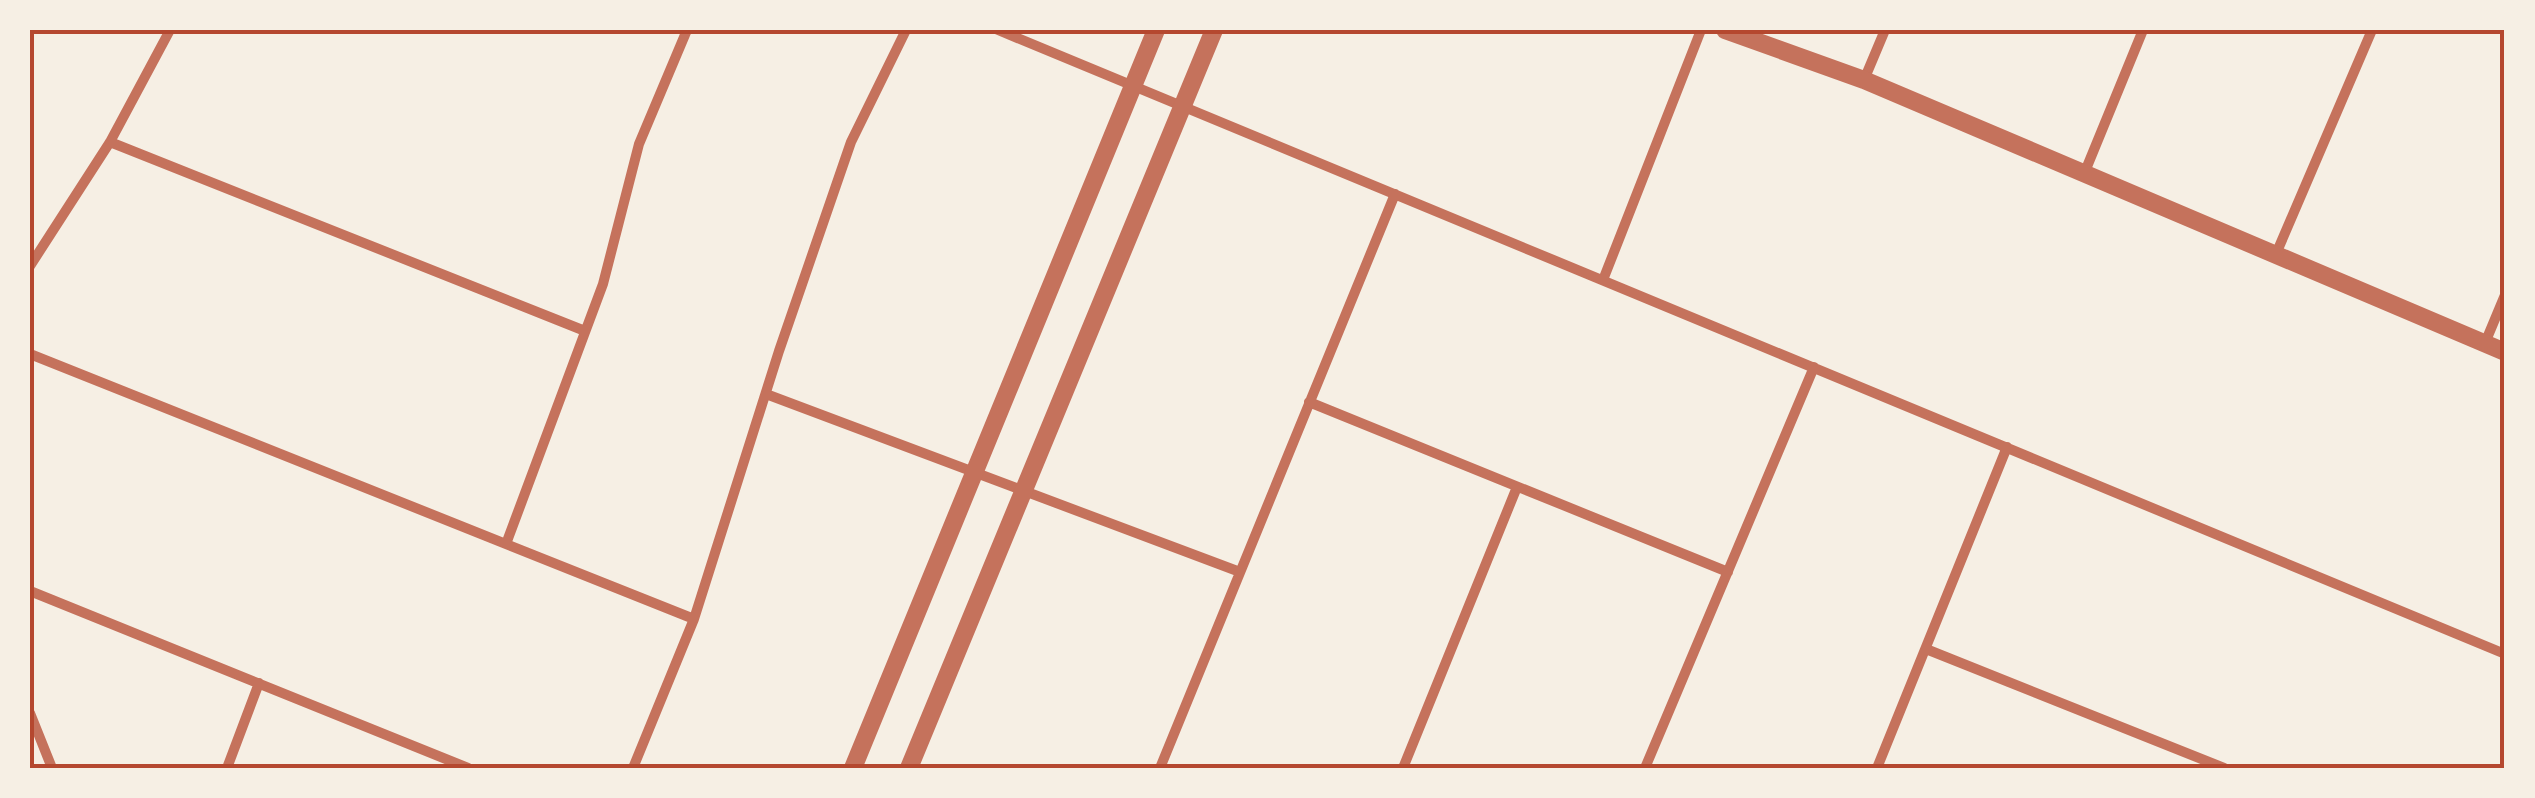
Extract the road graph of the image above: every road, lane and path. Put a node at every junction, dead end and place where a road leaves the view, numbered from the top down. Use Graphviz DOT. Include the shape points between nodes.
graph roads {
  1 [pos="170,30"];
  2 [pos="687,30"];
  3 [pos="906,30"];
  4 [pos="998,30"];
  5 [pos="1156,30"];
  6 [pos="1214,30"];
  7 [pos="1701,30"];
  8 [pos="1725,30"];
  9 [pos="1885,30"];
  10 [pos="2143,30"];
  11 [pos="2372,30"];
  12 [pos="1864,80"];
  13 [pos="1134,86"];
  14 [pos="1183,106"];
  15 [pos="110,142"];
  16 [pos="2084,174"];
  17 [pos="1395,194"];
  18 [pos="2276,254"];
  19 [pos="30,266"];
  20 [pos="1603,280"];
  21 [pos="2505,295"];
  22 [pos="586,331"];
  23 [pos="2485,343"];
  24 [pos="2505,352"];
  25 [pos="30,354"];
  26 [pos="1814,368"];
  27 [pos="766,394"];
  28 [pos="1309,402"];
  29 [pos="2007,447"];
  30 [pos="974,472"];
  31 [pos="1517,486"];
  32 [pos="1024,491"];
  33 [pos="506,544"];
  34 [pos="1240,572"];
  35 [pos="1728,572"];
  36 [pos="30,591"];
  37 [pos="694,619"];
  38 [pos="1926,649"];
  39 [pos="2505,654"];
  40 [pos="259,684"];
  41 [pos="30,713"];
  42 [pos="52,768"];
  43 [pos="227,768"];
  44 [pos="468,768"];
  45 [pos="633,768"];
  46 [pos="852,768"];
  47 [pos="909,768"];
  48 [pos="1160,768"];
  49 [pos="1404,768"];
  50 [pos="1645,768"];
  51 [pos="1877,768"];
  52 [pos="2224,768"];
  1 -- 15 [label="street"];
  2 -- 22 [label="street" via="639,144"];
  3 -- 27 [label="street" via="851,142"];
  4 -- 13 [label="street"];
  5 -- 13 [label="street"];
  6 -- 14 [label="street"];
  7 -- 20 [label="street"];
  8 -- 12 [label="street"];
  9 -- 12 [label="street"];
  10 -- 16 [label="street"];
  11 -- 18 [label="street"];
  12 -- 16 [label="street"];
  13 -- 14 [label="street"];
  13 -- 30 [label="street"];
  14 -- 17 [label="street"];
  14 -- 32 [label="street"];
  15 -- 19 [label="street"];
  15 -- 22 [label="street"];
  16 -- 18 [label="street"];
  17 -- 20 [label="street"];
  17 -- 28 [label="street"];
  18 -- 23 [label="street"];
  20 -- 26 [label="street"];
  21 -- 23 [label="street"];
  22 -- 33 [label="street"];
  23 -- 24 [label="street"];
  25 -- 33 [label="street"];
  26 -- 29 [label="street"];
  26 -- 35 [label="street"];
  27 -- 30 [label="street"];
  27 -- 37 [label="street"];
  28 -- 31 [label="street"];
  28 -- 34 [label="street"];
  29 -- 38 [label="street"];
  29 -- 39 [label="street"];
  30 -- 32 [label="street"];
  30 -- 46 [label="street"];
  31 -- 35 [label="street"];
  31 -- 49 [label="street"];
  32 -- 34 [label="street"];
  32 -- 47 [label="street"];
  33 -- 37 [label="street"];
  34 -- 48 [label="street"];
  35 -- 50 [label="street"];
  36 -- 40 [label="street"];
  37 -- 45 [label="street"];
  38 -- 51 [label="street"];
  38 -- 52 [label="street"];
  40 -- 43 [label="street"];
  40 -- 44 [label="street"];
  41 -- 42 [label="street"];
}
